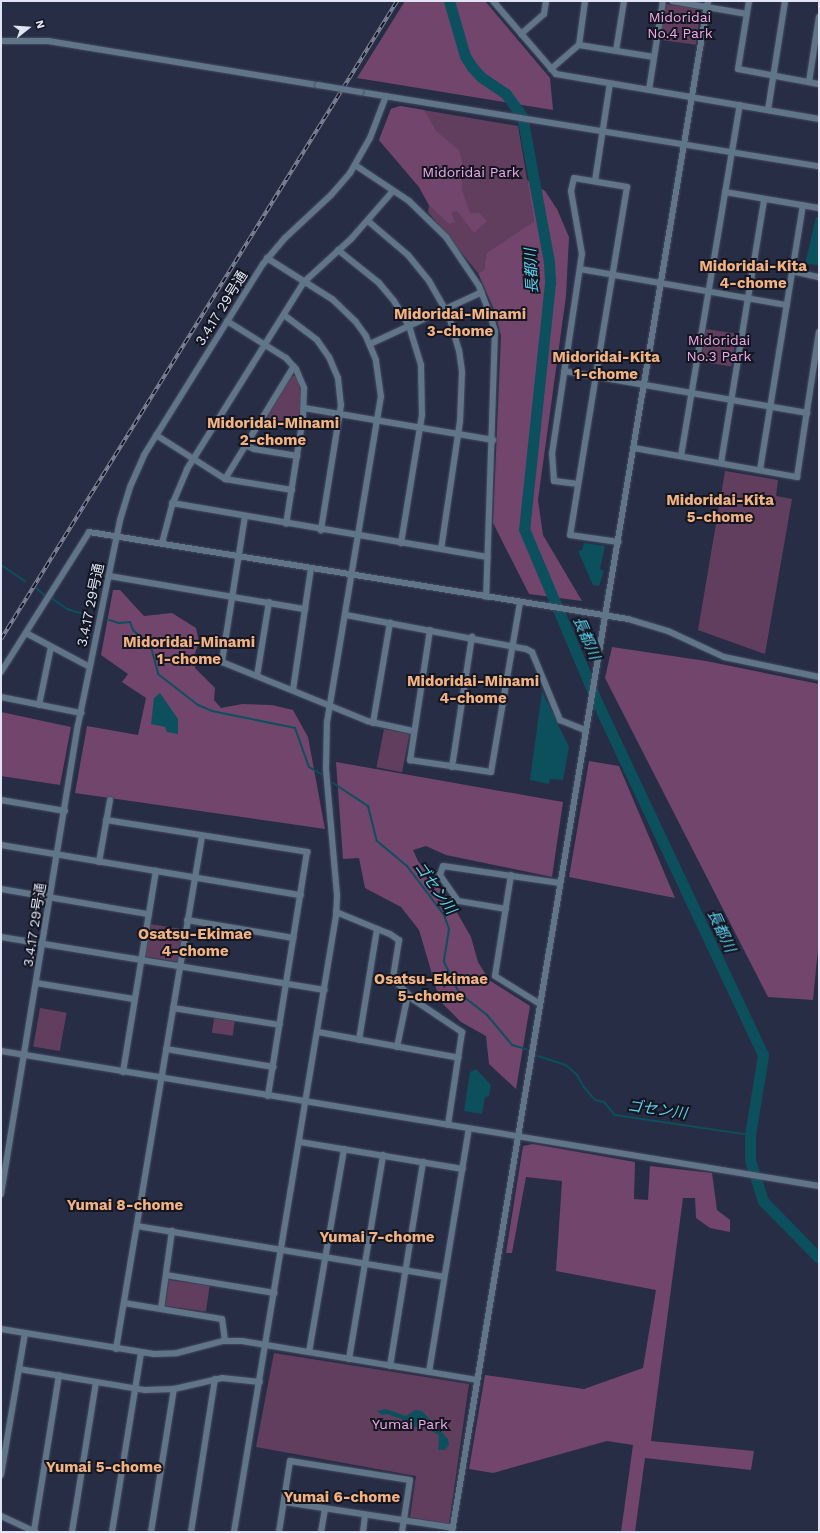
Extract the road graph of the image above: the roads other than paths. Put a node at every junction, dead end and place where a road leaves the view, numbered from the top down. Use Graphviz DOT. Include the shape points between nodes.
graph roads {
  1 [pos="493,1"];
  2 [pos="546,1"];
  3 [pos="586,1"];
  4 [pos="624,1"];
  5 [pos="663,1"];
  6 [pos="672,1"];
  7 [pos="750,1"];
  8 [pos="785,1"];
  9 [pos="708,4"];
  10 [pos="747,14"];
  11 [pos="819,17"];
  12 [pos="521,34"];
  13 [pos="1,41"];
  14 [pos="579,45"];
  15 [pos="616,51"];
  16 [pos="654,57"];
  17 [pos="551,69"];
  18 [pos="773,76"];
  19 [pos="809,82"];
  20 [pos="610,83"];
  21 [pos="819,84"];
  22 [pos="649,90"];
  23 [pos="386,96"];
  24 [pos="693,97"];
  25 [pos="740,105"];
  26 [pos="768,110"];
  27 [pos="819,119"];
  28 [pos="602,132"];
  29 [pos="684,146"];
  30 [pos="732,153"];
  31 [pos="355,165"];
  32 [pos="819,166"];
  33 [pos="595,182"];
  34 [pos="393,191"];
  35 [pos="725,192"];
  36 [pos="764,199"];
  37 [pos="803,205"];
  38 [pos="819,208"];
  39 [pos="368,221"];
  40 [pos="338,250"];
  41 [pos="267,258"];
  42 [pos="580,270"];
  43 [pos="792,271"];
  44 [pos="613,275"];
  45 [pos="819,277"];
  46 [pos="304,282"];
  47 [pos="663,284"];
  48 [pos="709,291"];
  49 [pos="482,292"];
  50 [pos="747,298"];
  51 [pos="787,304"];
  52 [pos="446,309"];
  53 [pos="284,315"];
  54 [pos="227,321"];
  55 [pos="409,326"];
  56 [pos="819,332"];
  57 [pos="265,344"];
  58 [pos="370,344"];
  59 [pos="294,366"];
  60 [pos="564,371"];
  61 [pos="596,375"];
  62 [pos="645,384"];
  63 [pos="692,392"];
  64 [pos="730,399"];
  65 [pos="770,406"];
  66 [pos="304,408"];
  67 [pos="807,413"];
  68 [pos="339,415"];
  69 [pos="378,422"];
  70 [pos="420,429"];
  71 [pos="156,435"];
  72 [pos="459,435"];
  73 [pos="493,440"];
  74 [pos="245,445"];
  75 [pos="634,448"];
  76 [pos="297,456"];
  77 [pos="681,456"];
  78 [pos="194,460"];
  79 [pos="721,463"];
  80 [pos="760,470"];
  81 [pos="225,479"];
  82 [pos="578,484"];
  83 [pos="292,490"];
  84 [pos="172,503"];
  85 [pos="245,516"];
  86 [pos="286,524"];
  87 [pos="321,530"];
  88 [pos="117,536"];
  89 [pos="359,537"];
  90 [pos="618,542"];
  91 [pos="162,543"];
  92 [pos="401,543"];
  93 [pos="441,549"];
  94 [pos="238,556"];
  95 [pos="487,556"];
  96 [pos="312,568"];
  97 [pos="353,574"];
  98 [pos="109,576"];
  99 [pos="232,596"];
  100 [pos="486,597"];
  101 [pos="268,602"];
  102 [pos="520,602"];
  103 [pos="305,609"];
  104 [pos="346,614"];
  105 [pos="605,615"];
  106 [pos="390,622"];
  107 [pos="430,630"];
  108 [pos="26,633"];
  109 [pos="472,637"];
  110 [pos="514,645"];
  111 [pos="50,647"];
  112 [pos="90,667"];
  113 [pos="1,672"];
  114 [pos="257,676"];
  115 [pos="819,677"];
  116 [pos="293,690"];
  117 [pos="1,697"];
  118 [pos="39,704"];
  119 [pos="330,705"];
  120 [pos="81,712"];
  121 [pos="373,723"];
  122 [pos="585,730"];
  123 [pos="414,731"];
  124 [pos="452,766"];
  125 [pos="1,800"];
  126 [pos="110,800"];
  127 [pos="65,811"];
  128 [pos="106,820"];
  129 [pos="202,836"];
  130 [pos="1,845"];
  131 [pos="57,855"];
  132 [pos="99,862"];
  133 [pos="156,872"];
  134 [pos="511,876"];
  135 [pos="194,878"];
  136 [pos="560,883"];
  137 [pos="1,889"];
  138 [pos="301,895"];
  139 [pos="50,897"];
  140 [pos="506,909"];
  141 [pos="336,912"];
  142 [pos="148,914"];
  143 [pos="187,920"];
  144 [pos="377,929"];
  145 [pos="1,937"];
  146 [pos="293,938"];
  147 [pos="43,944"];
  148 [pos="140,960"];
  149 [pos="179,966"];
  150 [pos="36,984"];
  151 [pos="286,984"];
  152 [pos="325,990"];
  153 [pos="408,994"];
  154 [pos="134,1000"];
  155 [pos="540,1004"];
  156 [pos="173,1008"];
  157 [pos="280,1025"];
  158 [pos="318,1032"];
  159 [pos="359,1040"];
  160 [pos="397,1047"];
  161 [pos="166,1049"];
  162 [pos="1,1051"];
  163 [pos="24,1055"];
  164 [pos="460,1058"];
  165 [pos="273,1067"];
  166 [pos="123,1072"];
  167 [pos="161,1079"];
  168 [pos="268,1096"];
  169 [pos="306,1102"];
  170 [pos="448,1125"];
  171 [pos="469,1129"];
  172 [pos="516,1137"];
  173 [pos="300,1142"];
  174 [pos="344,1149"];
  175 [pos="383,1156"];
  176 [pos="423,1162"];
  177 [pos="463,1169"];
  178 [pos="2,1176"];
  179 [pos="819,1186"];
  180 [pos="1,1194"];
  181 [pos="137,1226"];
  182 [pos="172,1231"];
  183 [pos="282,1249"];
  184 [pos="326,1257"];
  185 [pos="365,1263"];
  186 [pos="405,1270"];
  187 [pos="166,1275"];
  188 [pos="444,1277"];
  189 [pos="275,1293"];
  190 [pos="124,1303"];
  191 [pos="162,1309"];
  192 [pos="1,1329"];
  193 [pos="25,1333"];
  194 [pos="225,1341"];
  195 [pos="266,1345"];
  196 [pos="116,1349"];
  197 [pos="309,1352"];
  198 [pos="141,1353"];
  199 [pos="349,1359"];
  200 [pos="390,1366"];
  201 [pos="19,1369"];
  202 [pos="428,1372"];
  203 [pos="59,1376"];
  204 [pos="215,1379"];
  205 [pos="477,1380"];
  206 [pos="96,1382"];
  207 [pos="260,1382"];
  208 [pos="135,1388"];
  209 [pos="174,1389"];
  210 [pos="1,1475"];
  211 [pos="284,1502"];
  212 [pos="325,1509"];
  213 [pos="366,1515"];
  214 [pos="1,1516"];
  215 [pos="404,1520"];
  216 [pos="452,1530"];
  217 [pos="35,1532"];
  218 [pos="72,1532"];
  219 [pos="112,1532"];
  220 [pos="151,1532"];
  221 [pos="191,1532"];
  222 [pos="234,1532"];
  223 [pos="279,1532"];
  224 [pos="321,1532"];
  225 [pos="363,1532"];
  226 [pos="402,1532"];
  1 -- 12 [label="street"];
  2 -- 12 [label="street" via="544,14"];
  3 -- 14 [label="street"];
  4 -- 15 [label="street"];
  5 -- 16 [label="street"];
  6 -- 9 [label="street"];
  7 -- 10 [label="street"];
  8 -- 18 [label="street"];
  9 -- 10 [label="street"];
  9 -- 24 [label="street"];
  10 -- 18 [label="street" via="738,69"];
  11 -- 19 [label="street"];
  12 -- 17 [label="street"];
  13 -- 23 [label="street, bridge" via="48,41"];
  14 -- 15 [label="street"];
  14 -- 17 [label="street"];
  15 -- 16 [label="street"];
  16 -- 22 [label="street"];
  17 -- 20 [label="street" via="556,74"];
  18 -- 19 [label="street"];
  18 -- 26 [label="street"];
  19 -- 21 [label="street"];
  20 -- 22 [label="street"];
  20 -- 28 [label="street"];
  22 -- 24 [label="street"];
  23 -- 28 [label="street"];
  23 -- 31 [label="street, 3.4.17 29号通" via="370,138"];
  24 -- 25 [label="street"];
  24 -- 29 [label="street"];
  25 -- 26 [label="street"];
  25 -- 30 [label="street"];
  26 -- 27 [label="street"];
  28 -- 29 [label="street"];
  28 -- 33 [label="street"];
  29 -- 30 [label="street"];
  29 -- 47 [label="street"];
  30 -- 32 [label="street"];
  30 -- 35 [label="street"];
  31 -- 34 [label="street"];
  31 -- 41 [label="street, 3.4.17 29号通" via="331,195"];
  33 -- 42 [label="street" via="574,178 572,191 582,254"];
  33 -- 44 [label="street" via="627,187"];
  34 -- 39 [label="street"];
  34 -- 49 [label="street" via="423,213 446,237 470,269"];
  35 -- 36 [label="street"];
  35 -- 48 [label="street"];
  36 -- 37 [label="street"];
  36 -- 50 [label="street"];
  37 -- 38 [label="street"];
  37 -- 43 [label="street"];
  39 -- 40 [label="street"];
  39 -- 52 [label="street" via="412,260"];
  40 -- 46 [label="street"];
  40 -- 55 [label="street" via="385,289"];
  41 -- 46 [label="street"];
  41 -- 54 [label="street, 3.4.17 29号通"];
  42 -- 44 [label="street"];
  42 -- 60 [label="street"];
  43 -- 45 [label="street"];
  43 -- 51 [label="street"];
  44 -- 47 [label="street"];
  44 -- 61 [label="street"];
  46 -- 53 [label="street"];
  46 -- 58 [label="street" via="345,310"];
  47 -- 48 [label="street"];
  47 -- 62 [label="street"];
  48 -- 50 [label="street"];
  48 -- 63 [label="street"];
  49 -- 52 [label="street"];
  49 -- 73 [label="street" via="495,332"];
  50 -- 51 [label="street"];
  50 -- 64 [label="street"];
  51 -- 65 [label="street"];
  52 -- 55 [label="street"];
  52 -- 72 [label="street" via="462,364"];
  53 -- 57 [label="street"];
  53 -- 68 [label="street" via="311,334 329,357 338,378"];
  54 -- 57 [label="street"];
  54 -- 71 [label="street, 3.4.17 29号通"];
  55 -- 58 [label="street"];
  55 -- 70 [label="street" via="423,380"];
  56 -- 67 [label="street"];
  57 -- 59 [label="street"];
  57 -- 78 [label="street"];
  58 -- 69 [label="street" via="380,378"];
  59 -- 66 [label="street" via="304,388"];
  59 -- 74 [label="street"];
  60 -- 61 [label="street"];
  60 -- 82 [label="street" via="552,454 554,481"];
  61 -- 62 [label="street"];
  61 -- 82 [label="street"];
  62 -- 63 [label="street"];
  62 -- 75 [label="street"];
  63 -- 64 [label="street"];
  63 -- 77 [label="street"];
  64 -- 65 [label="street"];
  64 -- 79 [label="street"];
  65 -- 67 [label="street"];
  65 -- 80 [label="street"];
  66 -- 68 [label="street"];
  66 -- 76 [label="street"];
  67 -- 80 [label="street" via="797,477"];
  68 -- 69 [label="street"];
  68 -- 87 [label="street"];
  69 -- 70 [label="street"];
  69 -- 89 [label="street"];
  70 -- 72 [label="street"];
  70 -- 92 [label="street"];
  71 -- 78 [label="street"];
  71 -- 88 [label="street, 3.4.17 29号通" via="130,487"];
  72 -- 73 [label="street"];
  72 -- 93 [label="street"];
  73 -- 95 [label="street"];
  74 -- 76 [label="street" via="254,449"];
  74 -- 81 [label="street"];
  75 -- 77 [label="street"];
  75 -- 90 [label="street"];
  76 -- 83 [label="street"];
  77 -- 79 [label="street"];
  78 -- 81 [label="street"];
  78 -- 84 [label="street"];
  79 -- 80 [label="street"];
  81 -- 83 [label="street"];
  82 -- 90 [label="street" via="570,535"];
  83 -- 86 [label="street"];
  84 -- 85 [label="street"];
  84 -- 91 [label="street"];
  85 -- 86 [label="street"];
  85 -- 94 [label="street"];
  86 -- 87 [label="street"];
  87 -- 89 [label="street"];
  88 -- 91 [label="street"];
  88 -- 98 [label="street, 3.4.17 29号通"];
  88 -- 108 [label="street" via="89,532"];
  89 -- 92 [label="street"];
  89 -- 97 [label="street"];
  90 -- 105 [label="street"];
  91 -- 94 [label="street"];
  92 -- 93 [label="street"];
  93 -- 95 [label="street"];
  94 -- 96 [label="street"];
  94 -- 99 [label="street"];
  95 -- 100 [label="street"];
  96 -- 97 [label="street"];
  96 -- 103 [label="street"];
  97 -- 100 [label="street"];
  97 -- 104 [label="street"];
  98 -- 99 [label="street"];
  98 -- 112 [label="street, 3.4.17 29号通"];
  99 -- 101 [label="street"];
  99 -- 114 [label="street" via="222,662"];
  100 -- 102 [label="street"];
  101 -- 103 [label="street"];
  101 -- 114 [label="street"];
  102 -- 105 [label="street"];
  102 -- 110 [label="street"];
  103 -- 116 [label="street"];
  104 -- 106 [label="street"];
  104 -- 119 [label="street"];
  105 -- 115 [label="street" via="668,631 724,657"];
  105 -- 122 [label="street"];
  106 -- 107 [label="street"];
  106 -- 121 [label="street"];
  107 -- 109 [label="street"];
  107 -- 123 [label="street"];
  108 -- 111 [label="street"];
  108 -- 113 [label="street"];
  109 -- 110 [label="street"];
  109 -- 124 [label="street"];
  110 -- 122 [label="street" via="532,652 560,720"];
  110 -- 124 [label="street" via="491,772"];
  111 -- 112 [label="street"];
  111 -- 118 [label="street"];
  112 -- 120 [label="street, 3.4.17 29号通"];
  114 -- 116 [label="street"];
  116 -- 119 [label="street"];
  117 -- 118 [label="street"];
  118 -- 120 [label="street"];
  119 -- 121 [label="street"];
  119 -- 141 [label="street" via="326,768 337,895"];
  120 -- 127 [label="street, 3.4.17 29号通"];
  121 -- 123 [label="street"];
  122 -- 136 [label="street"];
  123 -- 124 [label="street" via="410,760"];
  125 -- 127 [label="street"];
  126 -- 128 [label="street"];
  127 -- 131 [label="street, 3.4.17 29号通"];
  128 -- 129 [label="street"];
  128 -- 132 [label="street"];
  129 -- 135 [label="street"];
  129 -- 138 [label="street" via="307,852"];
  130 -- 131 [label="street"];
  131 -- 132 [label="street"];
  131 -- 139 [label="street, 3.4.17 29号通"];
  132 -- 133 [label="street"];
  133 -- 135 [label="street"];
  133 -- 142 [label="street"];
  134 -- 136 [label="street"];
  134 -- 140 [label="street"];
  134 -- 140 [label="street" via="443,866 440,875 458,901"];
  135 -- 138 [label="street"];
  135 -- 143 [label="street"];
  136 -- 155 [label="street"];
  137 -- 139 [label="street"];
  138 -- 146 [label="street"];
  139 -- 142 [label="street"];
  139 -- 147 [label="street, 3.4.17 29号通"];
  140 -- 155 [label="street" via="495,976"];
  141 -- 144 [label="street"];
  141 -- 152 [label="street"];
  142 -- 148 [label="street"];
  143 -- 146 [label="street"];
  143 -- 149 [label="street"];
  144 -- 153 [label="street" via="399,940 393,979"];
  144 -- 159 [label="street"];
  145 -- 147 [label="street"];
  146 -- 151 [label="street"];
  147 -- 148 [label="street"];
  147 -- 150 [label="street, 3.4.17 29号通"];
  148 -- 149 [label="street"];
  148 -- 154 [label="street"];
  149 -- 151 [label="street"];
  149 -- 156 [label="street"];
  150 -- 154 [label="street"];
  150 -- 163 [label="street, 3.4.17 29号通"];
  151 -- 152 [label="street"];
  151 -- 157 [label="street"];
  152 -- 158 [label="street"];
  153 -- 160 [label="street"];
  153 -- 164 [label="street" via="460,1028 463,1037"];
  154 -- 166 [label="street"];
  155 -- 172 [label="street"];
  156 -- 157 [label="street"];
  156 -- 161 [label="street"];
  157 -- 165 [label="street"];
  158 -- 159 [label="street"];
  158 -- 169 [label="street"];
  159 -- 160 [label="street"];
  160 -- 164 [label="street"];
  161 -- 165 [label="street"];
  161 -- 167 [label="street"];
  162 -- 163 [label="street"];
  163 -- 166 [label="street"];
  163 -- 178 [label="street, 3.4.17 29号通"];
  164 -- 170 [label="street"];
  165 -- 168 [label="street"];
  166 -- 167 [label="street"];
  167 -- 168 [label="street"];
  167 -- 181 [label="street"];
  168 -- 169 [label="street"];
  169 -- 170 [label="street"];
  169 -- 173 [label="street"];
  170 -- 171 [label="street"];
  171 -- 172 [label="street"];
  171 -- 177 [label="street"];
  172 -- 179 [label="street"];
  172 -- 205 [label="street"];
  173 -- 174 [label="street"];
  173 -- 183 [label="street"];
  174 -- 175 [label="street"];
  174 -- 184 [label="street"];
  175 -- 176 [label="street"];
  175 -- 185 [label="street"];
  176 -- 177 [label="street"];
  176 -- 186 [label="street"];
  177 -- 188 [label="street"];
  178 -- 180 [label="street, 3.4.17 29号通"];
  181 -- 182 [label="street"];
  181 -- 190 [label="street"];
  182 -- 183 [label="street"];
  182 -- 187 [label="street"];
  183 -- 184 [label="street"];
  183 -- 189 [label="street"];
  184 -- 185 [label="street"];
  184 -- 197 [label="street"];
  185 -- 186 [label="street"];
  185 -- 199 [label="street"];
  186 -- 188 [label="street"];
  186 -- 200 [label="street"];
  187 -- 189 [label="street"];
  187 -- 191 [label="street"];
  188 -- 202 [label="street"];
  189 -- 195 [label="street"];
  190 -- 191 [label="street"];
  190 -- 196 [label="street"];
  191 -- 194 [label="street" via="222,1318"];
  192 -- 193 [label="street"];
  193 -- 196 [label="street"];
  193 -- 201 [label="street"];
  194 -- 195 [label="street"];
  194 -- 198 [label="street" via="177,1353"];
  195 -- 197 [label="street"];
  195 -- 207 [label="street"];
  196 -- 198 [label="street"];
  197 -- 199 [label="street"];
  198 -- 208 [label="street"];
  199 -- 200 [label="street"];
  200 -- 202 [label="street"];
  201 -- 203 [label="street"];
  201 -- 210 [label="street"];
  202 -- 205 [label="street"];
  203 -- 206 [label="street"];
  203 -- 217 [label="street"];
  204 -- 207 [label="street" via="232,1378"];
  204 -- 209 [label="street"];
  204 -- 221 [label="street"];
  205 -- 216 [label="street"];
  206 -- 208 [label="street"];
  206 -- 218 [label="street"];
  207 -- 222 [label="street"];
  208 -- 209 [label="street"];
  208 -- 219 [label="street"];
  209 -- 220 [label="street"];
  211 -- 212 [label="street"];
  211 -- 215 [label="street" via="290,1461 410,1480"];
  211 -- 223 [label="street"];
  212 -- 213 [label="street"];
  212 -- 224 [label="street"];
  213 -- 215 [label="street"];
  213 -- 225 [label="street"];
  214 -- 217 [label="street"];
  215 -- 216 [label="street"];
  215 -- 226 [label="street"];
}
